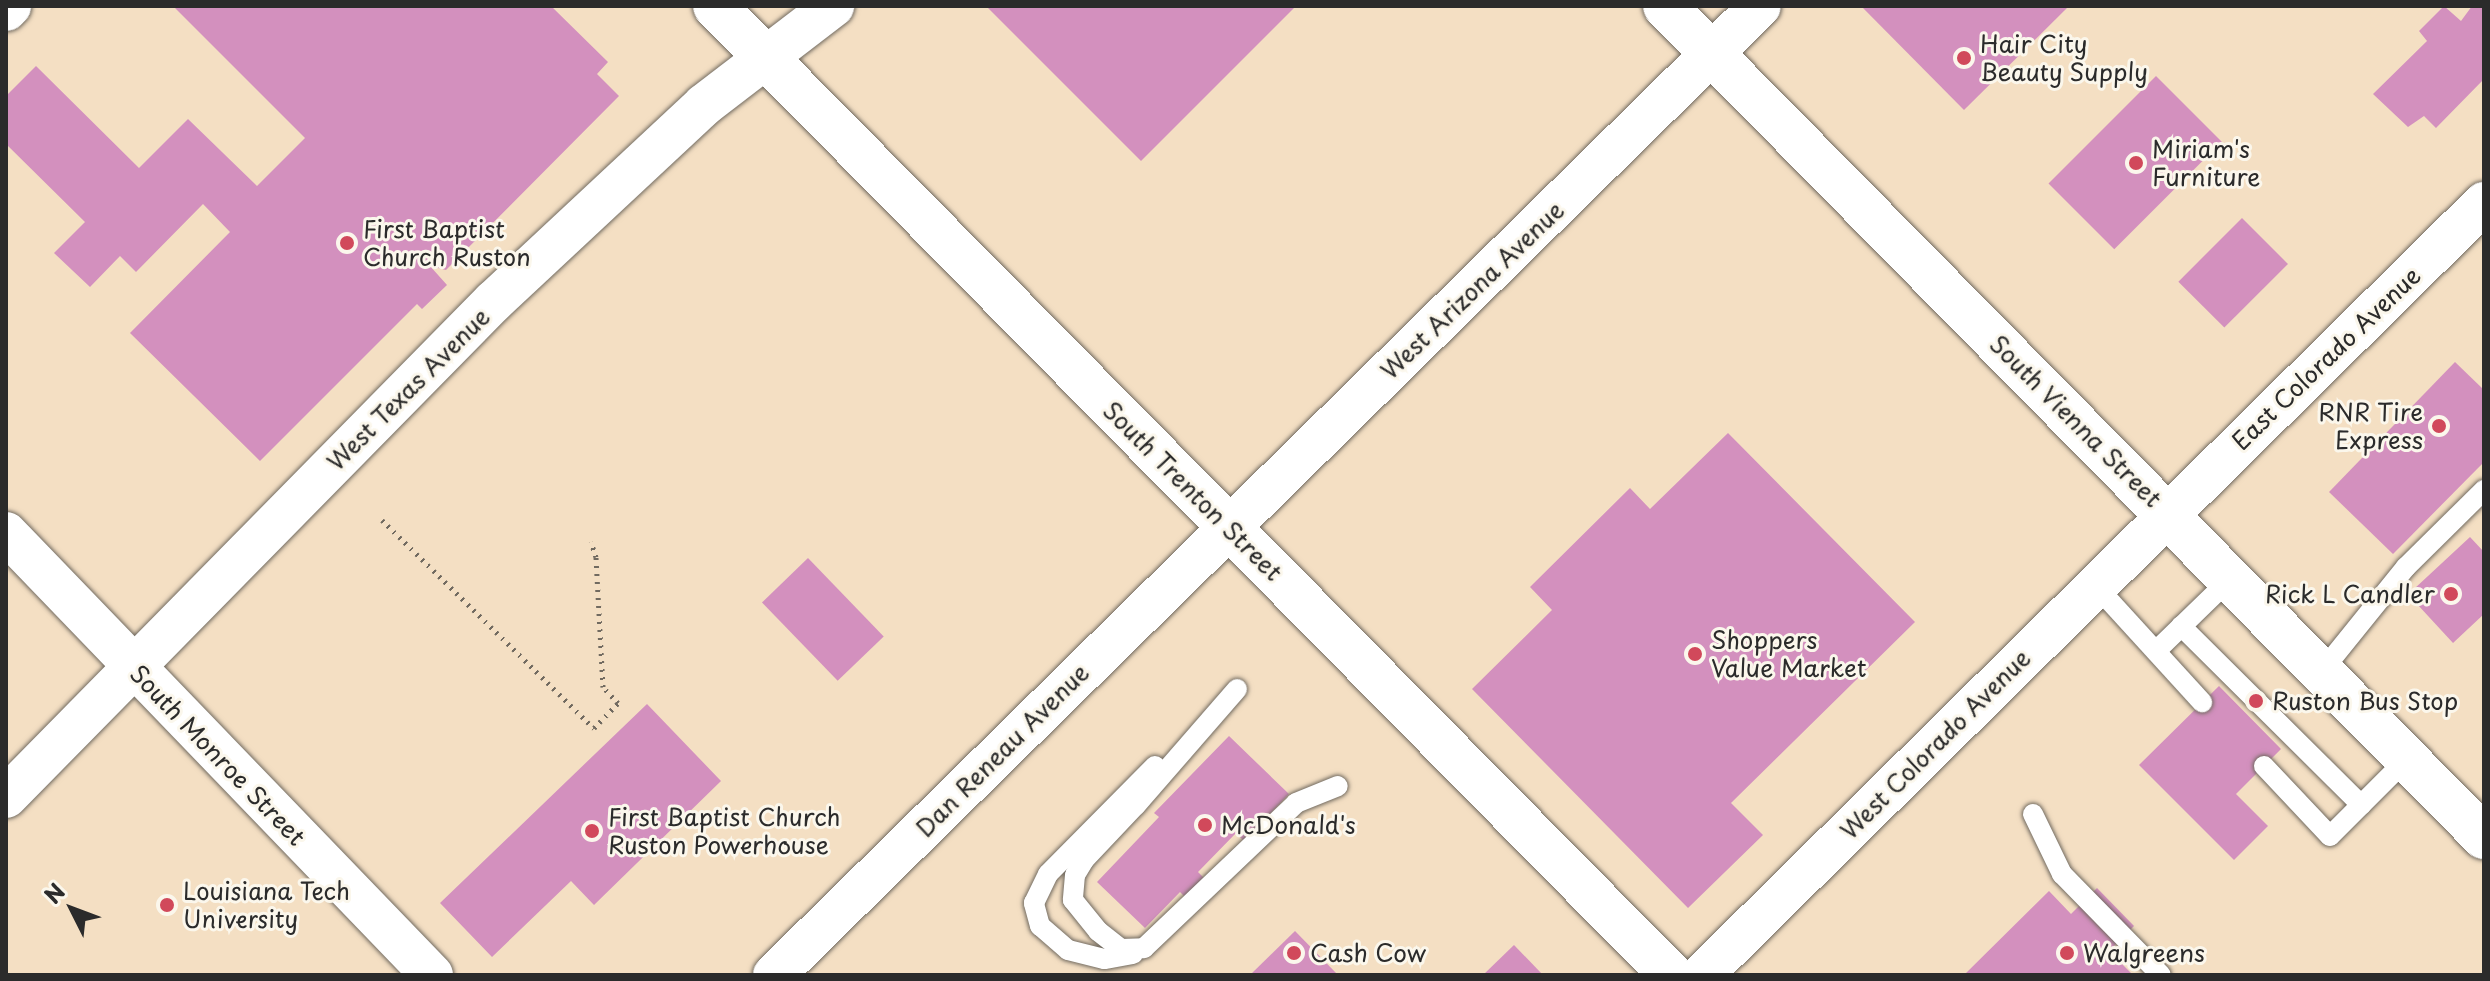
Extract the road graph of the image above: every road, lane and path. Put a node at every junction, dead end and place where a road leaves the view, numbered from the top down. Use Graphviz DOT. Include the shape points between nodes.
graph roads {
  1 [pos="715,6"];
  2 [pos="833,6"];
  3 [pos="1665,6"];
  4 [pos="1760,6"];
  5 [pos="1712,53"];
  6 [pos="767,57"];
  7 [pos="2484,203"];
  8 [pos="2484,490"];
  9 [pos="2167,513"];
  10 [pos="382,520"];
  11 [pos="1230,526"];
  12 [pos="6,533"];
  13 [pos="591,542"];
  14 [pos="2231,578"];
  15 [pos="2095,585"];
  16 [pos="2181,626"];
  17 [pos="2156,651"];
  18 [pos="133,668"];
  19 [pos="2322,671"];
  20 [pos="2202,702"];
  21 [pos="2407,759"];
  22 [pos="2264,766"];
  23 [pos="1338,786"];
  24 [pos="6,797"];
  25 [pos="2361,805"];
  26 [pos="2033,814"];
  27 [pos="2484,837"];
  28 [pos="1144,948"];
  29 [pos="432,975"];
  30 [pos="774,975"];
  31 [pos="1671,975"];
  32 [pos="1702,975"];
  33 [pos="2161,975"];
  1 -- 6 [label="highway, South Trenton Street"];
  2 -- 6 [label="street, West Texas Avenue"];
  3 -- 5 [label="highway, South Vienna Street"];
  4 -- 5 [label="street, West Arizona Avenue"];
  5 -- 9 [label="highway, South Vienna Street"];
  5 -- 11 [label="street, West Arizona Avenue"];
  6 -- 11 [label="highway, South Trenton Street"];
  6 -- 18 [label="street, West Texas Avenue" via="704,105 494,301"];
  7 -- 9 [label="street, East Colorado Avenue"];
  8 -- 19 [label="lane" via="2406,567"];
  9 -- 14 [label="highway, South Vienna Street"];
  9 -- 15 [label="street, West Colorado Avenue"];
  10 -- 13 [label="path" via="594,728 618,703 603,687"];
  11 -- 30 [label="street, Dan Reneau Avenue"];
  11 -- 31 [label="highway, South Trenton Street"];
  12 -- 18 [label="street, South Monroe Street"];
  14 -- 16 [label="lane"];
  14 -- 19 [label="highway, South Vienna Street"];
  15 -- 17 [label="lane"];
  15 -- 32 [label="street, West Colorado Avenue"];
  16 -- 17 [label="lane"];
  16 -- 25 [label="lane"];
  17 -- 20 [label="lane"];
  18 -- 24 [label="street, West Texas Avenue"];
  18 -- 29 [label="street, South Monroe Street"];
  19 -- 21 [label="highway, South Vienna Street"];
  21 -- 25 [label="lane"];
  21 -- 27 [label="highway, South Vienna Street"];
  22 -- 25 [label="lane" via="2330,836"];
  23 -- 28 [label="lane" via="1296,803"];
  26 -- 33 [label="lane" via="2062,874"];
  28 -- 28 [label="lane" via="1113,945 1088,922 1071,895 1075,875 1237,689 1065,855 1034,903 1040,926 1077,954 1104,959"];
}
